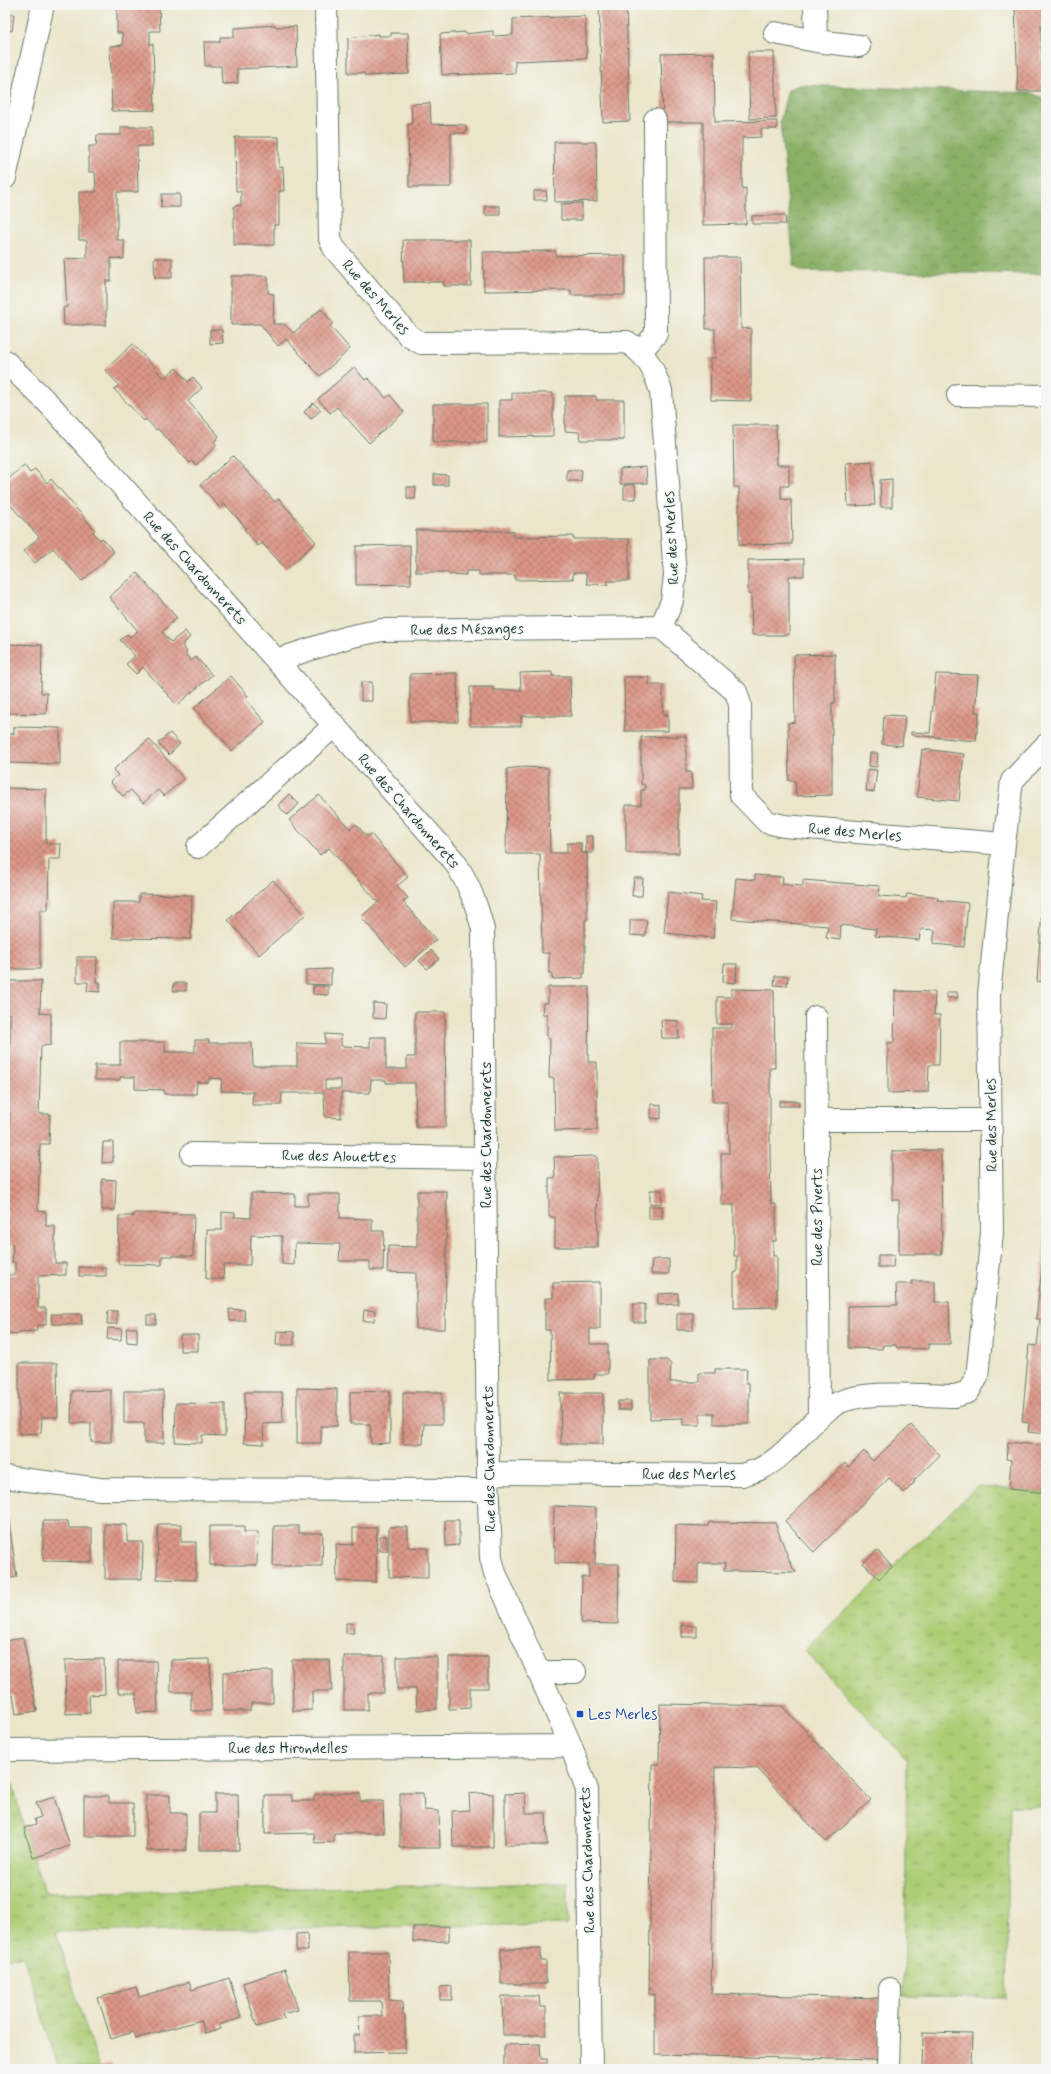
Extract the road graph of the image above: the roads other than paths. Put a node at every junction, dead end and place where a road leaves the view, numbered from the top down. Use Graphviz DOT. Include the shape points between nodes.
graph roads {
  1 [pos="43,5"];
  2 [pos="326,5"];
  3 [pos="815,5"];
  4 [pos="775,33"];
  5 [pos="816,41"];
  6 [pos="859,46"];
  7 [pos="654,120"];
  8 [pos="5,178"];
  9 [pos="641,351"];
  10 [pos="5,361"];
  11 [pos="958,394"];
  12 [pos="1046,396"];
  13 [pos="661,627"];
  14 [pos="277,660"];
  15 [pos="335,725"];
  16 [pos="1046,745"];
  17 [pos="1004,844"];
  18 [pos="198,847"];
  19 [pos="816,1016"];
  20 [pos="816,1120"];
  21 [pos="990,1120"];
  22 [pos="192,1154"];
  23 [pos="485,1158"];
  24 [pos="819,1416"];
  25 [pos="5,1477"];
  26 [pos="488,1482"];
  27 [pos="538,1672"];
  28 [pos="575,1672"];
  29 [pos="571,1746"];
  30 [pos="5,1750"];
  31 [pos="890,1989"];
  32 [pos="591,2069"];
  33 [pos="888,2069"];
  1 -- 8 [label="street"];
  2 -- 9 [label="street, Rue des Merles" via="330,239 334,248 409,336 421,344 627,342"];
  3 -- 5 [label="street"];
  4 -- 5 [label="street"];
  5 -- 6 [label="street"];
  7 -- 9 [label="street" via="656,334"];
  9 -- 13 [label="street, Rue des Merles" via="654,369 661,391 675,575 672,602"];
  10 -- 14 [label="street, Rue des Chardonnerets" via="53,408"];
  11 -- 12 [label="street"];
  13 -- 14 [label="street, Rue des Mésanges" via="382,630 348,637"];
  13 -- 17 [label="street, Rue des Merles" via="736,692 740,704 741,796 767,822 784,826"];
  14 -- 15 [label="street, Rue des Chardonnerets"];
  15 -- 18 [label="street"];
  15 -- 23 [label="street, Rue des Chardonnerets" via="454,862 471,889 478,908 483,930"];
  16 -- 17 [label="street" via="1012,781"];
  17 -- 21 [label="street, Rue des Merles" via="989,996"];
  19 -- 20 [label="street, Rue des Piverts"];
  20 -- 21 [label="street"];
  20 -- 24 [label="street, Rue des Piverts"];
  21 -- 24 [label="street, Rue des Merles" via="992,1233 977,1377 968,1392 955,1396 865,1396 838,1404"];
  22 -- 23 [label="street, Rue des Alouettes"];
  23 -- 26 [label="street, Rue des Chardonnerets"];
  24 -- 26 [label="street, Rue des Merles" via="777,1458 762,1468 742,1475"];
  25 -- 26 [label="street" via="100,1489"];
  26 -- 27 [label="street, Rue des Chardonnerets" via="491,1558 502,1591"];
  27 -- 28 [label="street"];
  27 -- 29 [label="street, Rue des Chardonnerets"];
  29 -- 30 [label="street, Rue des Hirondelles"];
  29 -- 32 [label="street, Rue des Chardonnerets" via="587,1790"];
  31 -- 33 [label="street"];
}
